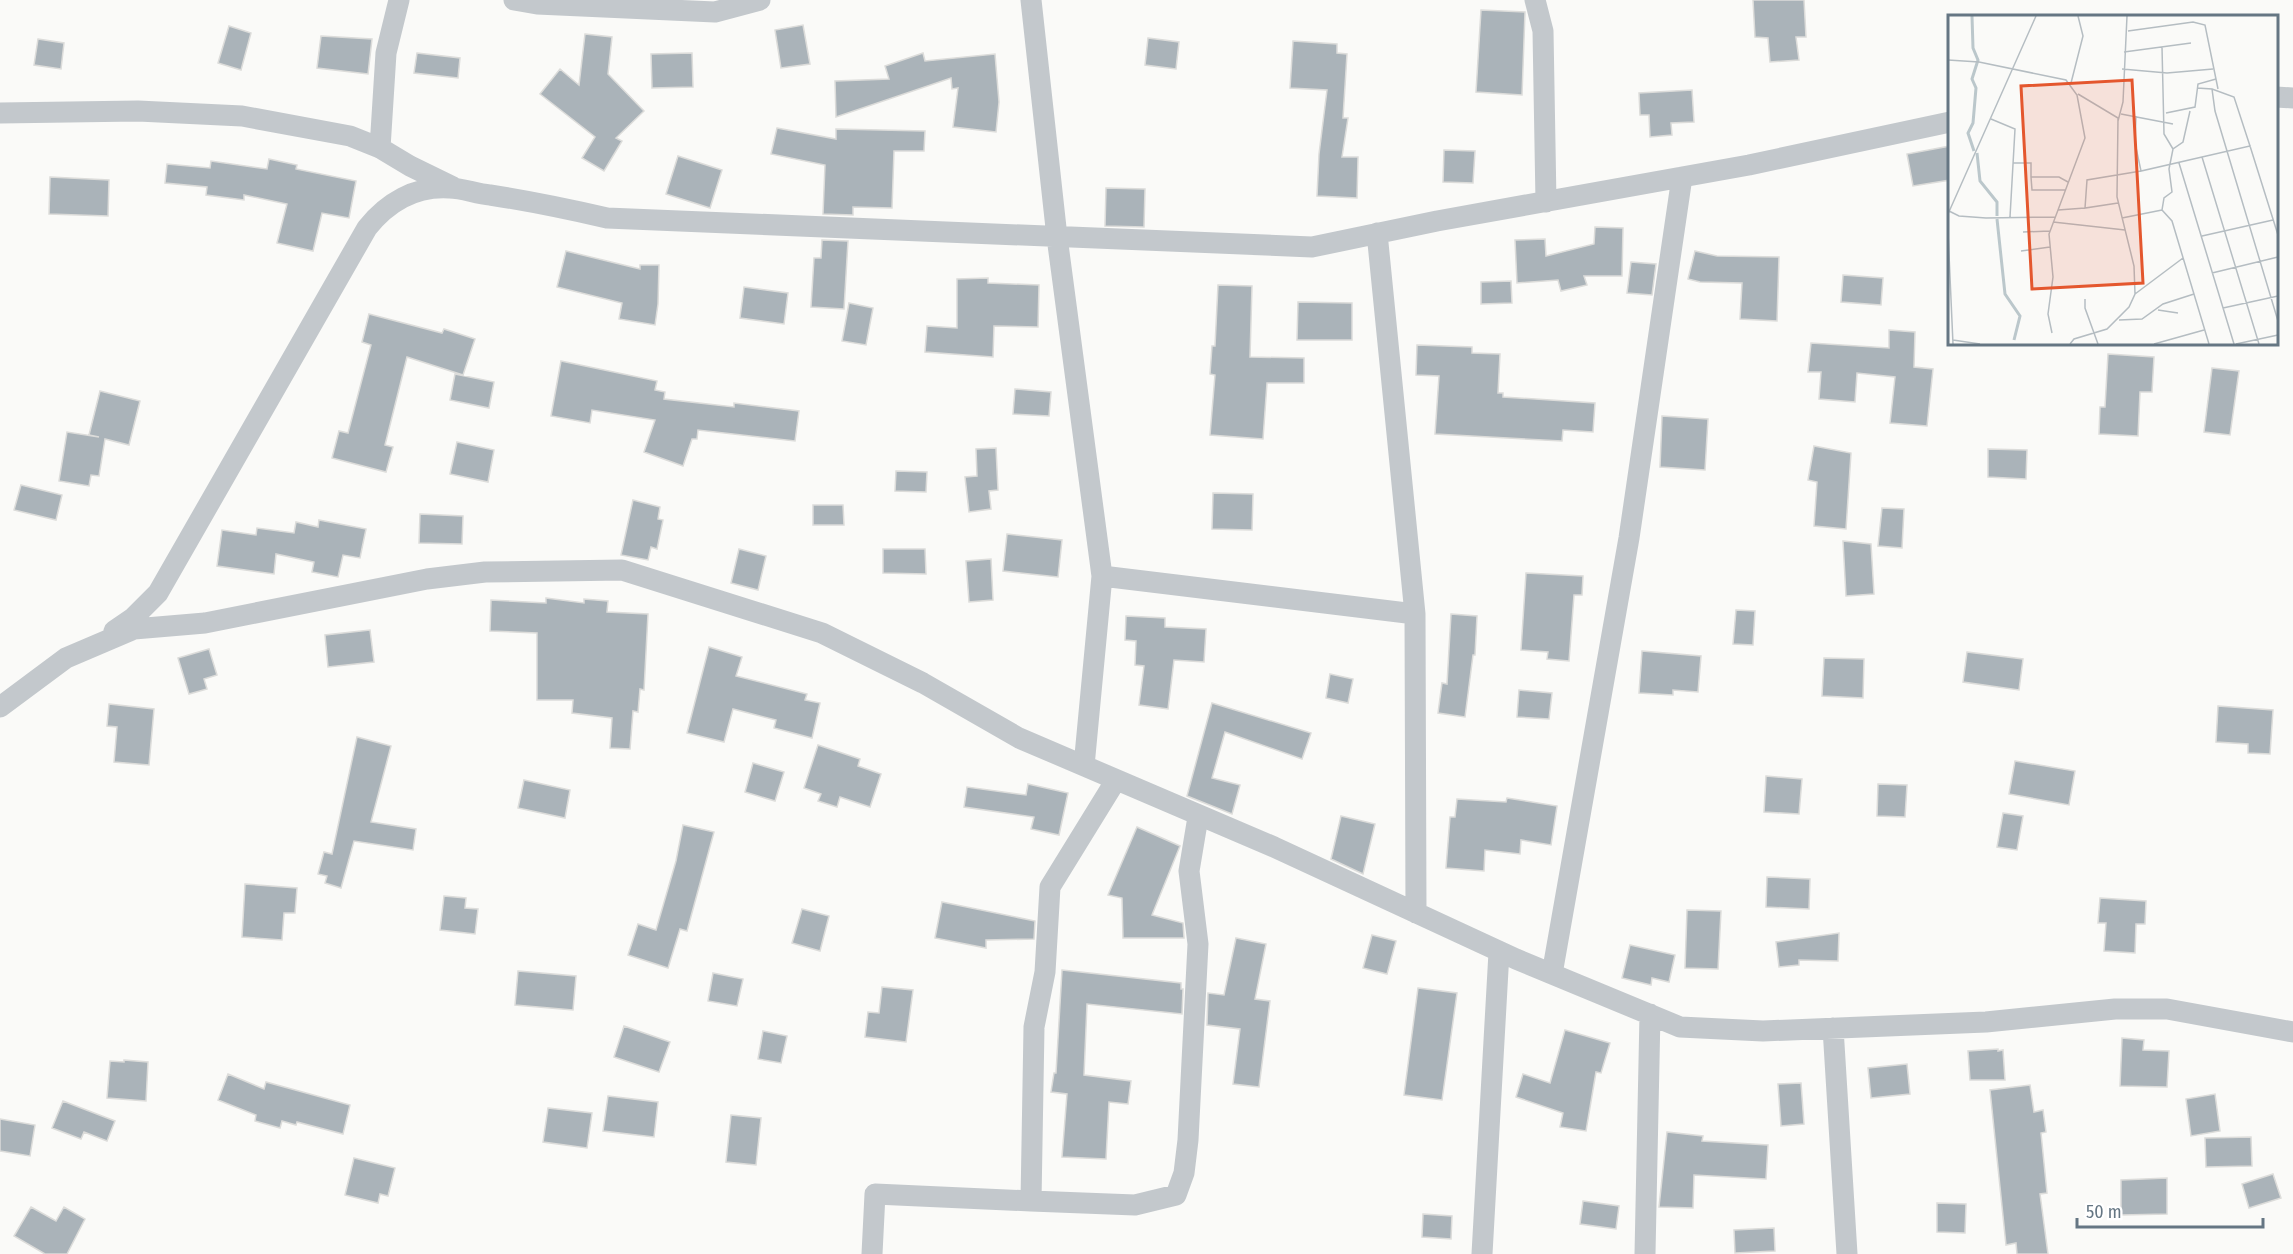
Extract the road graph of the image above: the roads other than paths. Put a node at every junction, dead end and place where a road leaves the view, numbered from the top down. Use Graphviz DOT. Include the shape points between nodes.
graph roads {
  1 [pos="399,0"];
  2 [pos="514,0"];
  3 [pos="760,0"];
  4 [pos="1031,0"];
  5 [pos="1535,0"];
  6 [pos="2278,97"];
  7 [pos="2293,98"];
  8 [pos="0,112"];
  9 [pos="1948,123"];
  10 [pos="380,148"];
  11 [pos="1682,177"];
  12 [pos="460,190"];
  13 [pos="1546,202"];
  14 [pos="1377,233"];
  15 [pos="1057,237"];
  16 [pos="1102,576"];
  17 [pos="1415,614"];
  18 [pos="87,650"];
  19 [pos="22,689"];
  20 [pos="0,692"];
  21 [pos="0,707"];
  22 [pos="1084,766"];
  23 [pos="1116,780"];
  24 [pos="1198,817"];
  25 [pos="1416,913"];
  26 [pos="1499,952"];
  27 [pos="1552,974"];
  28 [pos="1650,1014"];
  29 [pos="1833,1028"];
  30 [pos="2293,1032"];
  31 [pos="1030,1202"];
  32 [pos="872,1254"];
  33 [pos="1482,1254"];
  34 [pos="1645,1254"];
  35 [pos="1847,1254"];
  1 -- 10 [label="street" via="386,53"];
  2 -- 3 [label="street" via="715,12"];
  4 -- 15 [label="street"];
  5 -- 13 [label="street" via="1543,31"];
  6 -- 7 [label="street"];
  8 -- 10 [label="street" via="138,111 242,116 351,136"];
  9 -- 11 [label="street"];
  10 -- 12 [label="street"];
  11 -- 13 [label="street"];
  11 -- 27 [label="street" via="1629,538"];
  12 -- 15 [label="street" via="607,218"];
  12 -- 18 [label="street" via="423,190 402,197 373,220 158,592 133,618"];
  13 -- 14 [label="street"];
  14 -- 15 [label="street" via="1312,247"];
  14 -- 17 [label="street"];
  15 -- 16 [label="street"];
  16 -- 17 [label="street"];
  16 -- 22 [label="street"];
  17 -- 25 [label="street"];
  18 -- 19 [label="street" via="66,658"];
  18 -- 22 [label="street" via="134,629 205,623 427,579 485,572 622,570 822,633 923,683 1019,738"];
  19 -- 20 [label="street"];
  19 -- 21 [label="street"];
  22 -- 23 [label="street"];
  23 -- 24 [label="street"];
  23 -- 31 [label="street" via="1050,887 1045,972 1034,1028"];
  24 -- 25 [label="street" via="1274,847"];
  24 -- 31 [label="street" via="1189,871 1198,944 1188,1140 1184,1173 1176,1195 1135,1205"];
  25 -- 26 [label="street"];
  26 -- 27 [label="street"];
  26 -- 33 [label="street"];
  27 -- 28 [label="street"];
  28 -- 29 [label="street" via="1680,1027 1763,1031"];
  28 -- 34 [label="street"];
  29 -- 30 [label="street" via="2156,1009"];
  29 -- 35 [label="street"];
  31 -- 32 [label="street" via="875,1194"];
}
